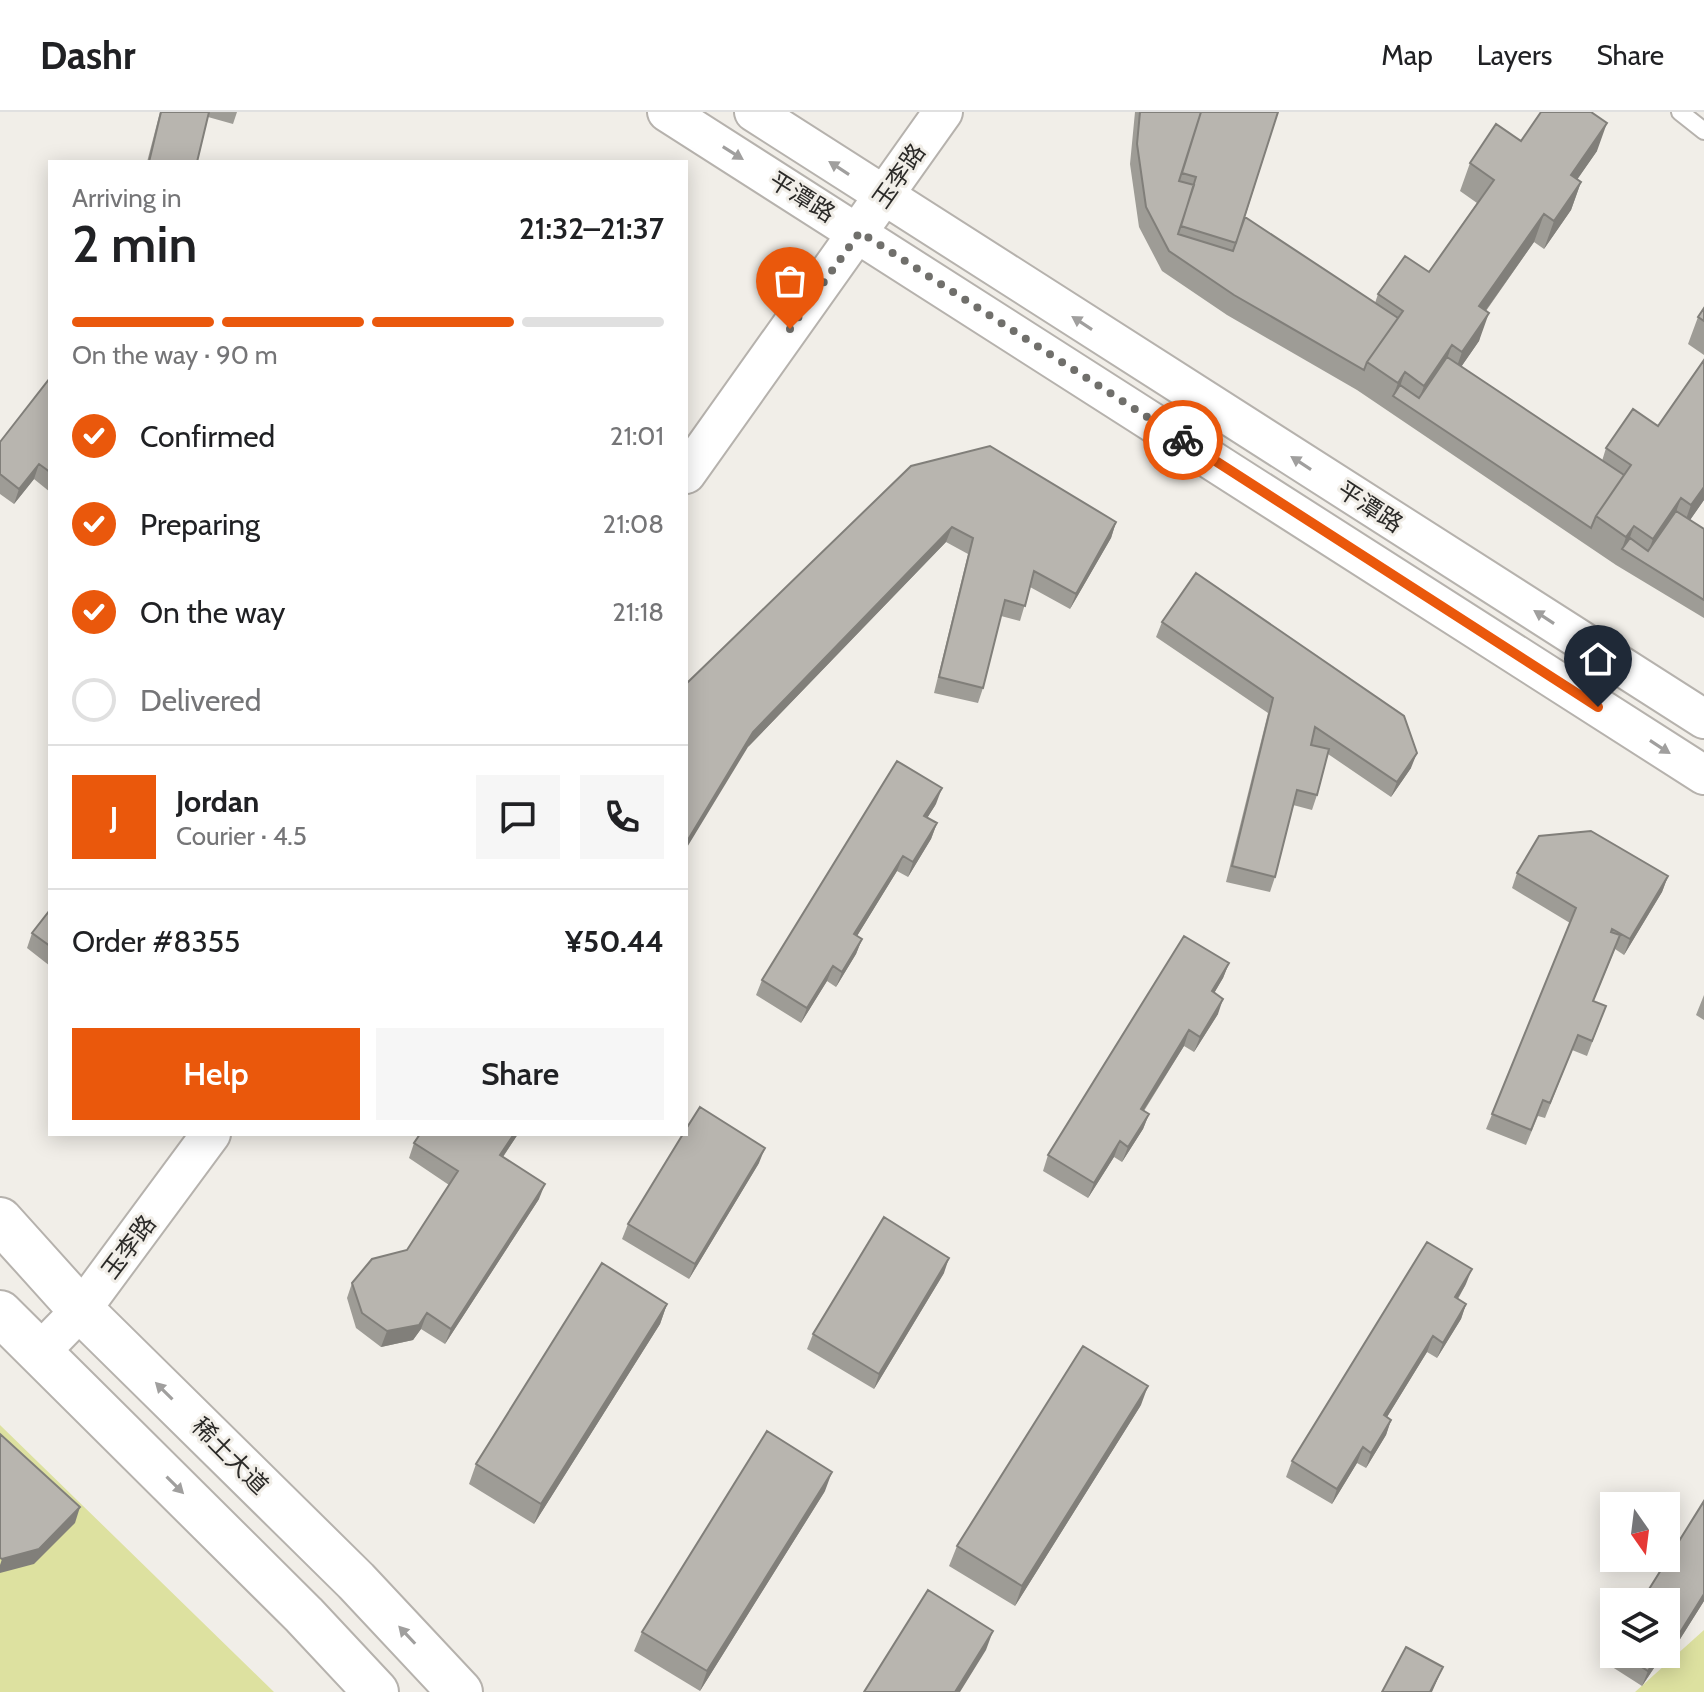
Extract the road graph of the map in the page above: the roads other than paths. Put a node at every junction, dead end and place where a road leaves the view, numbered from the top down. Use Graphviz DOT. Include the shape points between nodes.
graph roads {
  1 [pos="667,112"];
  2 [pos="754,112"];
  3 [pos="943,112"];
  4 [pos="1680,112"];
  5 [pos="1704,131"];
  6 [pos="885,198"];
  7 [pos="860,232"];
  8 [pos="688,471"];
  9 [pos="1704,719"];
  10 [pos="1704,775"];
  11 [pos="210,1136"];
  12 [pos="0,1220"];
  13 [pos="81,1310"];
  14 [pos="0,1313"];
  15 [pos="39,1353"];
  16 [pos="376,1692"];
  17 [pos="460,1692"];
  1 -- 7 [label="street, 平潭路, one-way"];
  6 -- 2 [label="street, 平潭路, one-way"];
  3 -- 6 [label="street, 玉李路"];
  4 -- 5 [label="lane"];
  6 -- 7 [label="street, 玉李路"];
  9 -- 6 [label="street, 平潭路, one-way"];
  7 -- 8 [label="street, 玉李路"];
  7 -- 10 [label="street, 平潭路, one-way"];
  11 -- 13 [label="street, 玉李路"];
  12 -- 13 [label="main road, 稀土大道"];
  13 -- 15 [label="street, 玉李路"];
  17 -- 13 [label="main road, 稀土大道, one-way" via="356,1581"];
  14 -- 15 [label="main road"];
  15 -- 16 [label="main road, one-way" via="186,1495"];
}
